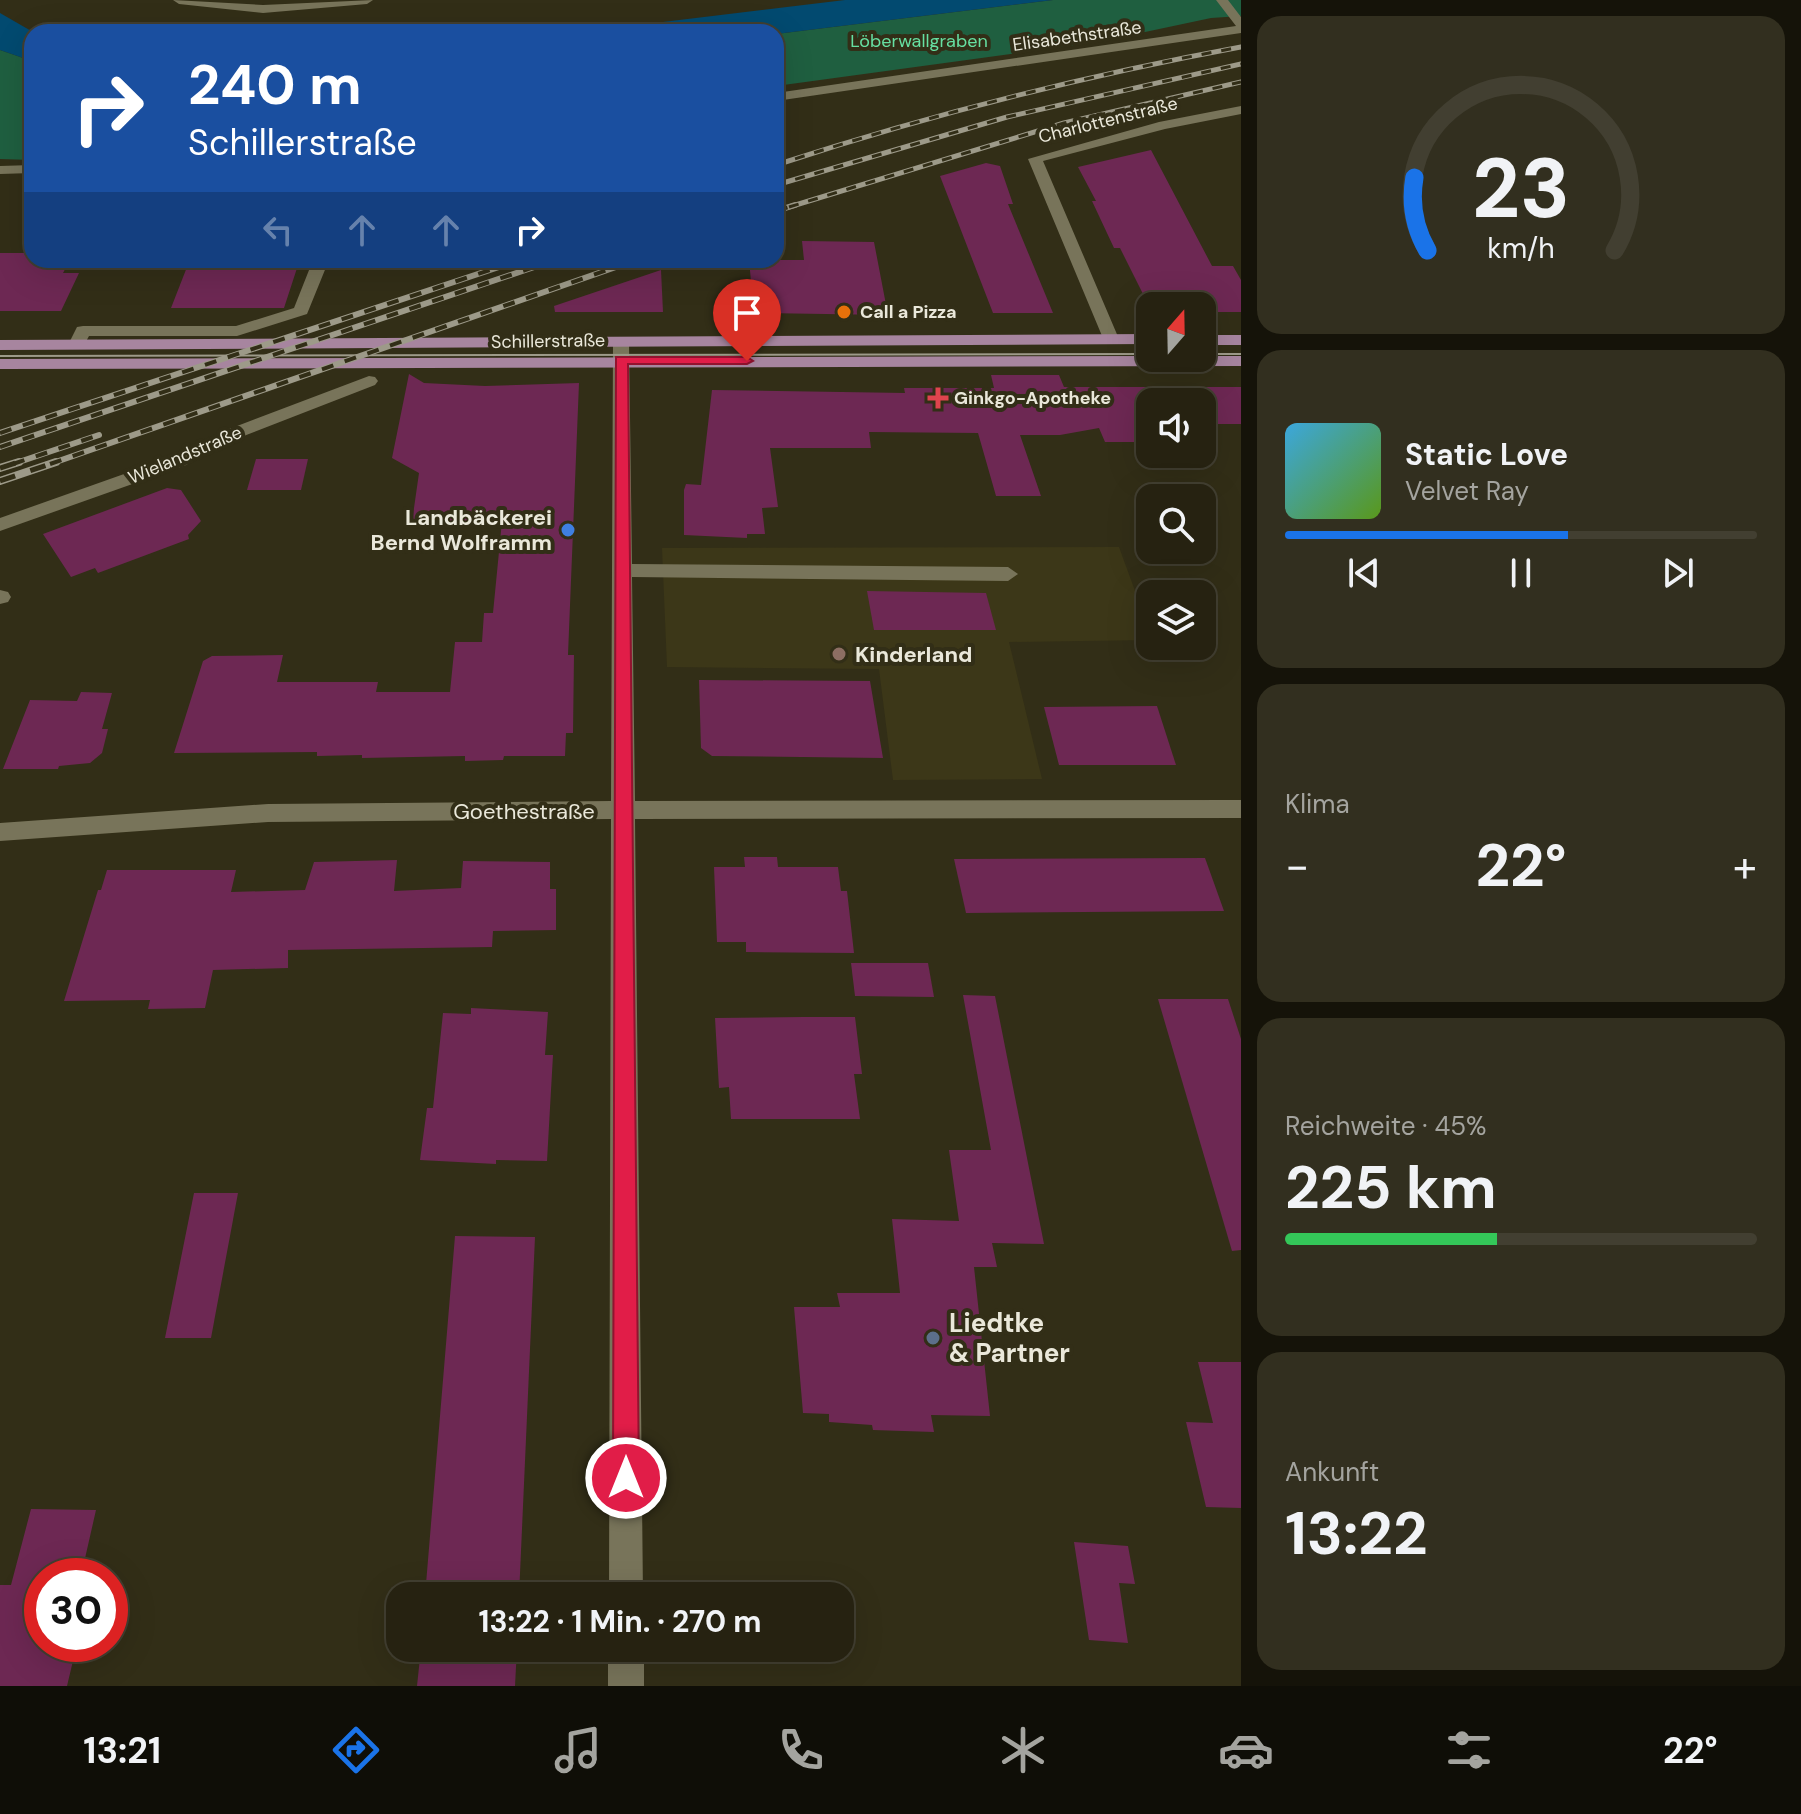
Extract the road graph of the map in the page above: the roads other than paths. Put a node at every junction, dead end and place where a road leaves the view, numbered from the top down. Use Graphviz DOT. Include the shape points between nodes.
graph roads {
  1 [pos="179,0"];
  2 [pos="367,0"];
  3 [pos="1222,0"];
  4 [pos="1241,27"];
  5 [pos="784,96"];
  6 [pos="1241,110"];
  7 [pos="24,169"];
  8 [pos="0,170"];
  9 [pos="318,268"];
  10 [pos="1111,339"];
  11 [pos="1136,339"];
  12 [pos="1216,340"];
  13 [pos="1241,340"];
  14 [pos="77,343"];
  15 [pos="0,345"];
  16 [pos="621,351"];
  17 [pos="1241,361"];
  18 [pos="0,364"];
  19 [pos="369,381"];
  20 [pos="0,525"];
  21 [pos="620,570"];
  22 [pos="1008,574"];
  23 [pos="625,810"];
  24 [pos="1239,816"];
  25 [pos="0,832"];
  26 [pos="626,1582"];
  27 [pos="626,1662"];
  28 [pos="626,1686"];
  1 -- 2 [label="street" via="263,9"];
  3 -- 4 [label="street"];
  4 -- 5 [label="street, Elisabethstraße"];
  6 -- 10 [label="street, Charlottenstraße" via="1035,159"];
  7 -- 8 [label="street"];
  9 -- 14 [label="street, Schillerstraße" via="301,311 239,331 83,331"];
  10 -- 11 [label="main road, Schillerstraße"];
  10 -- 16 [label="main road, Schillerstraße"];
  12 -- 13 [label="main road"];
  14 -- 15 [label="main road, Schillerstraße"];
  14 -- 16 [label="main road, Schillerstraße"];
  16 -- 17 [label="main road, Schillerstraße"];
  16 -- 18 [label="main road, Schillerstraße"];
  16 -- 21 [label="street"];
  19 -- 20 [label="street, Wielandstraße" via="230,435 179,461"];
  21 -- 22 [label="street"];
  21 -- 23 [label="street"];
  23 -- 24 [label="street, Goethestraße" via="924,807"];
  23 -- 25 [label="street, Goethestraße" via="268,813"];
  23 -- 26 [label="street"];
  27 -- 28 [label="street"];
}
